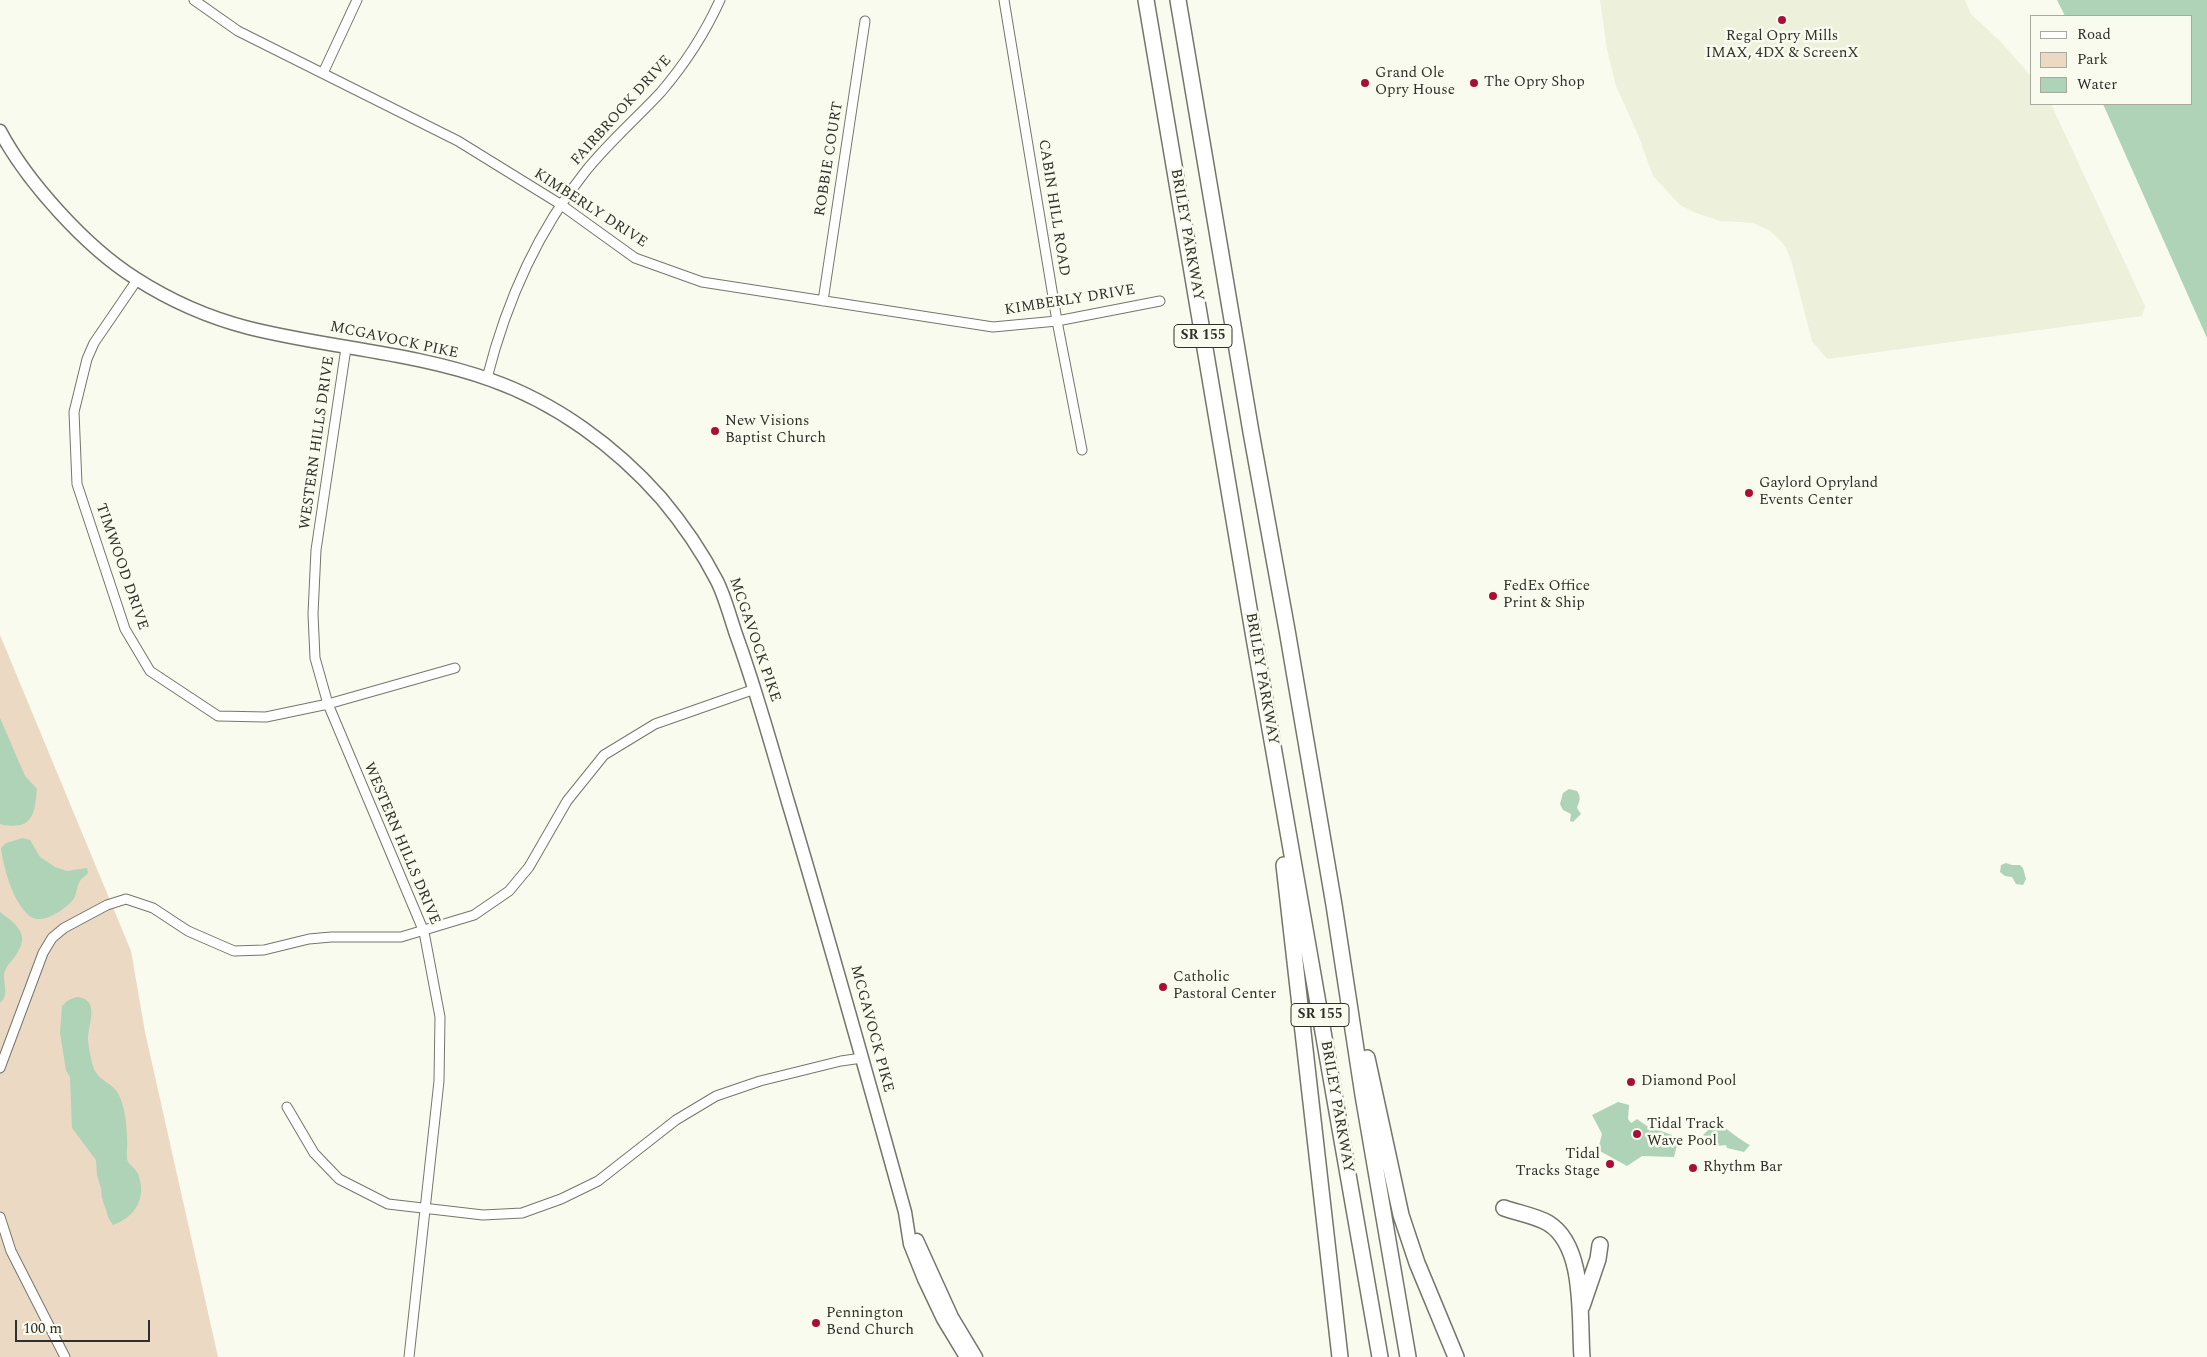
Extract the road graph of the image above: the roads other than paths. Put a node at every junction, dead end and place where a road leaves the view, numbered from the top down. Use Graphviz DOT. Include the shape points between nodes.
graph roads {
  1 [pos="194,0"];
  2 [pos="357,0"];
  3 [pos="720,0"];
  4 [pos="1004,0"];
  5 [pos="1146,0"];
  6 [pos="1178,0"];
  7 [pos="865,21"];
  8 [pos="323,73"];
  9 [pos="0,131"];
  10 [pos="560,204"];
  11 [pos="137,280"];
  12 [pos="823,301"];
  13 [pos="1160,301"];
  14 [pos="1058,320"];
  15 [pos="346,348"];
  16 [pos="487,378"];
  17 [pos="1082,450"];
  18 [pos="455,668"];
  19 [pos="1260,673"];
  20 [pos="754,689"];
  21 [pos="328,704"];
  22 [pos="1334,905"];
  23 [pos="424,932"];
  24 [pos="862,1058"];
  25 [pos="0,1068"];
  26 [pos="287,1107"];
  27 [pos="425,1208"];
  28 [pos="1504,1208"];
  29 [pos="904,1212"];
  30 [pos="0,1217"];
  31 [pos="1600,1245"];
  32 [pos="1579,1315"];
  33 [pos="65,1357"];
  34 [pos="409,1357"];
  35 [pos="966,1357"];
  36 [pos="976,1357"];
  37 [pos="1340,1357"];
  38 [pos="1380,1357"];
  39 [pos="1408,1357"];
  40 [pos="1456,1357"];
  41 [pos="1582,1357"];
  1 -- 8 [label="street, KIMBERLY DRIVE" via="238,31"];
  2 -- 8 [label="street"];
  3 -- 10 [label="street, FAIRBROOK DRIVE" via="693,50 675,74"];
  4 -- 14 [label="street, CABIN HILL ROAD"];
  5 -- 19 [label="highway, BRILEY PARKWAY / SR 155"];
  6 -- 22 [label="highway, BRILEY PARKWAY / SR 155"];
  7 -- 12 [label="street, ROBBIE COURT"];
  8 -- 10 [label="street, KIMBERLY DRIVE" via="458,141"];
  9 -- 11 [label="main road, MCGAVOCK PIKE" via="25,171 52,204"];
  10 -- 12 [label="street, KIMBERLY DRIVE" via="635,258 702,282"];
  10 -- 16 [label="street, FAIRBROOK DRIVE" via="515,291"];
  11 -- 15 [label="main road, MCGAVOCK PIKE" via="187,305 246,327"];
  11 -- 21 [label="street, TIMWOOD DRIVE" via="94,343 86,360 74,412 77,484 125,629 150,671 218,716 266,717"];
  12 -- 14 [label="street, KIMBERLY DRIVE" via="993,327"];
  13 -- 14 [label="street, KIMBERLY DRIVE"];
  14 -- 17 [label="street, CABIN HILL ROAD"];
  15 -- 16 [label="main road, MCGAVOCK PIKE" via="417,359"];
  15 -- 21 [label="street, WESTERN HILLS DRIVE" via="316,550 315,658"];
  16 -- 20 [label="main road, MCGAVOCK PIKE" via="546,406 585,430 624,461 659,496 684,528 718,583"];
  18 -- 21 [label="street, TIMWOOD DRIVE"];
  19 -- 37 [label="highway" via="1292,924"];
  19 -- 38 [label="highway, BRILEY PARKWAY / SR 155"];
  20 -- 23 [label="street" via="655,724 604,755 568,801 529,867 509,891 474,915"];
  20 -- 24 [label="main road, MCGAVOCK PIKE"];
  21 -- 23 [label="street, WESTERN HILLS DRIVE"];
  22 -- 39 [label="highway, BRILEY PARKWAY / SR 155"];
  22 -- 40 [label="highway" via="1401,1215"];
  23 -- 25 [label="street" via="401,938 309,939 264,950 234,950 188,931 153,908 126,899 118,901 88,914 52,938 37,967"];
  23 -- 27 [label="street, WESTERN HILLS DRIVE" via="440,1017 439,1081"];
  24 -- 27 [label="street" via="760,1081 716,1096 676,1120 598,1181 522,1213 483,1215"];
  24 -- 29 [label="main road, MCGAVOCK PIKE"];
  26 -- 27 [label="street" via="314,1153 339,1179 388,1204"];
  27 -- 34 [label="street, WESTERN HILLS DRIVE"];
  28 -- 32 [label="highway" via="1548,1223 1567,1242 1577,1269"];
  29 -- 35 [label="main road, MCGAVOCK PIKE" via="910,1244 924,1279"];
  29 -- 36 [label="main road, MCGAVOCK PIKE" via="952,1317"];
  30 -- 33 [label="street" via="11,1251"];
  31 -- 32 [label="highway"];
  32 -- 41 [label="highway"];
}
